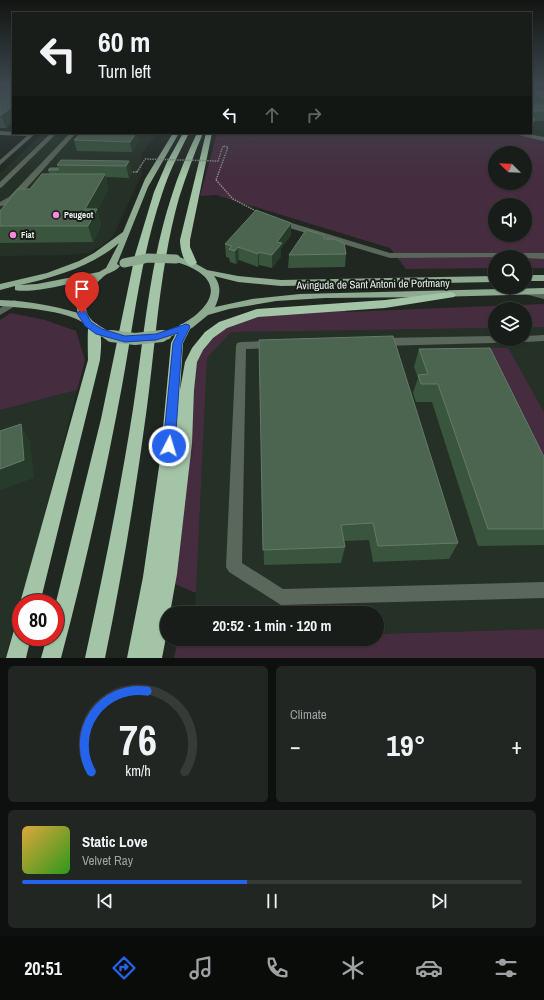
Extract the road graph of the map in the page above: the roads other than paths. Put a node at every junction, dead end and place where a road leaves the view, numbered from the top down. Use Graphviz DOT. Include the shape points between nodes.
graph roads {
  1 [pos="0,133"];
  2 [pos="12,133"];
  3 [pos="31,134"];
  4 [pos="53,134"];
  5 [pos="72,134"];
  6 [pos="175,134"];
  7 [pos="186,134"];
  8 [pos="200,134"];
  9 [pos="209,134"];
  10 [pos="518,134"];
  11 [pos="544,139"];
  12 [pos="0,163"];
  13 [pos="0,186"];
  14 [pos="0,204"];
  15 [pos="260,217"];
  16 [pos="127,231"];
  17 [pos="544,256"];
  18 [pos="192,263"];
  19 [pos="110,269"];
  20 [pos="206,272"];
  21 [pos="101,275"];
  22 [pos="532,278"];
  23 [pos="544,278"];
  24 [pos="488,279"];
  25 [pos="0,288"];
  26 [pos="532,291"];
  27 [pos="544,291"];
  28 [pos="488,293"];
  29 [pos="532,293"];
  30 [pos="450,295"];
  31 [pos="544,296"];
  32 [pos="0,303"];
  33 [pos="14,303"];
  34 [pos="0,312"];
  35 [pos="204,313"];
  36 [pos="89,323"];
  37 [pos="186,327"];
  38 [pos="544,338"];
  39 [pos="532,339"];
  40 [pos="488,340"];
  41 [pos="368,343"];
  42 [pos="288,345"];
  43 [pos="544,590"];
  44 [pos="32,594"];
  45 [pos="19,646"];
  46 [pos="16,658"];
  47 [pos="51,658"];
  48 [pos="95,658"];
  49 [pos="137,658"];
  50 [pos="152,658"];
  1 -- 2 [label="street"];
  3 -- 12 [label="street"];
  4 -- 13 [label="street"];
  5 -- 14 [label="street" via="12,198"];
  6 -- 16 [label="main road" via="157,162 141,194"];
  7 -- 47 [label="highway" via="165,178 141,250 90,503"];
  8 -- 48 [label="highway" via="174,203 162,249 126,493"];
  9 -- 18 [label="highway" via="185,240"];
  10 -- 11 [label="street"];
  15 -- 17 [label="street" via="390,256"];
  16 -- 19 [label="main road"];
  16 -- 25 [label="main road" via="100,254 76,266"];
  18 -- 19 [label="main road, bridge" via="176,258 148,258"];
  18 -- 20 [label="main road"];
  19 -- 21 [label="main road"];
  20 -- 24 [label="main road, Avinguda de Sant Antoni de Portmany" via="238,279 281,283"];
  20 -- 35 [label="main road" via="213,282 215,294 210,307"];
  21 -- 25 [label="main road" via="37,287"];
  21 -- 36 [label="main road" via="88,286 82,300 82,313"];
  22 -- 23 [label="main road"];
  26 -- 27 [label="main road, Avinguda de Sant Antoni de Portmany"];
  28 -- 30 [label="main road, Avinguda de Sant Antoni de Portmany"];
  29 -- 31 [label="street"];
  30 -- 35 [label="main road, Avinguda de Sant Antoni de Portmany" via="277,298 248,301"];
  30 -- 50 [label="highway" via="385,304 257,313 223,325 209,335 198,348 191,362 168,574"];
  32 -- 33 [label="main road"];
  33 -- 34 [label="street"];
  33 -- 36 [label="main road" via="73,314"];
  35 -- 37 [label="main road"];
  36 -- 37 [label="main road, bridge" via="107,335 135,339 167,335"];
  36 -- 44 [label="highway" via="95,342 94,360"];
  37 -- 49 [label="highway" via="178,343 168,460 152,577"];
  38 -- 39 [label="street"];
  40 -- 41 [label="street"];
  42 -- 43 [label="street" via="241,346 234,567 281,597"];
  45 -- 46 [label="highway"];
}
